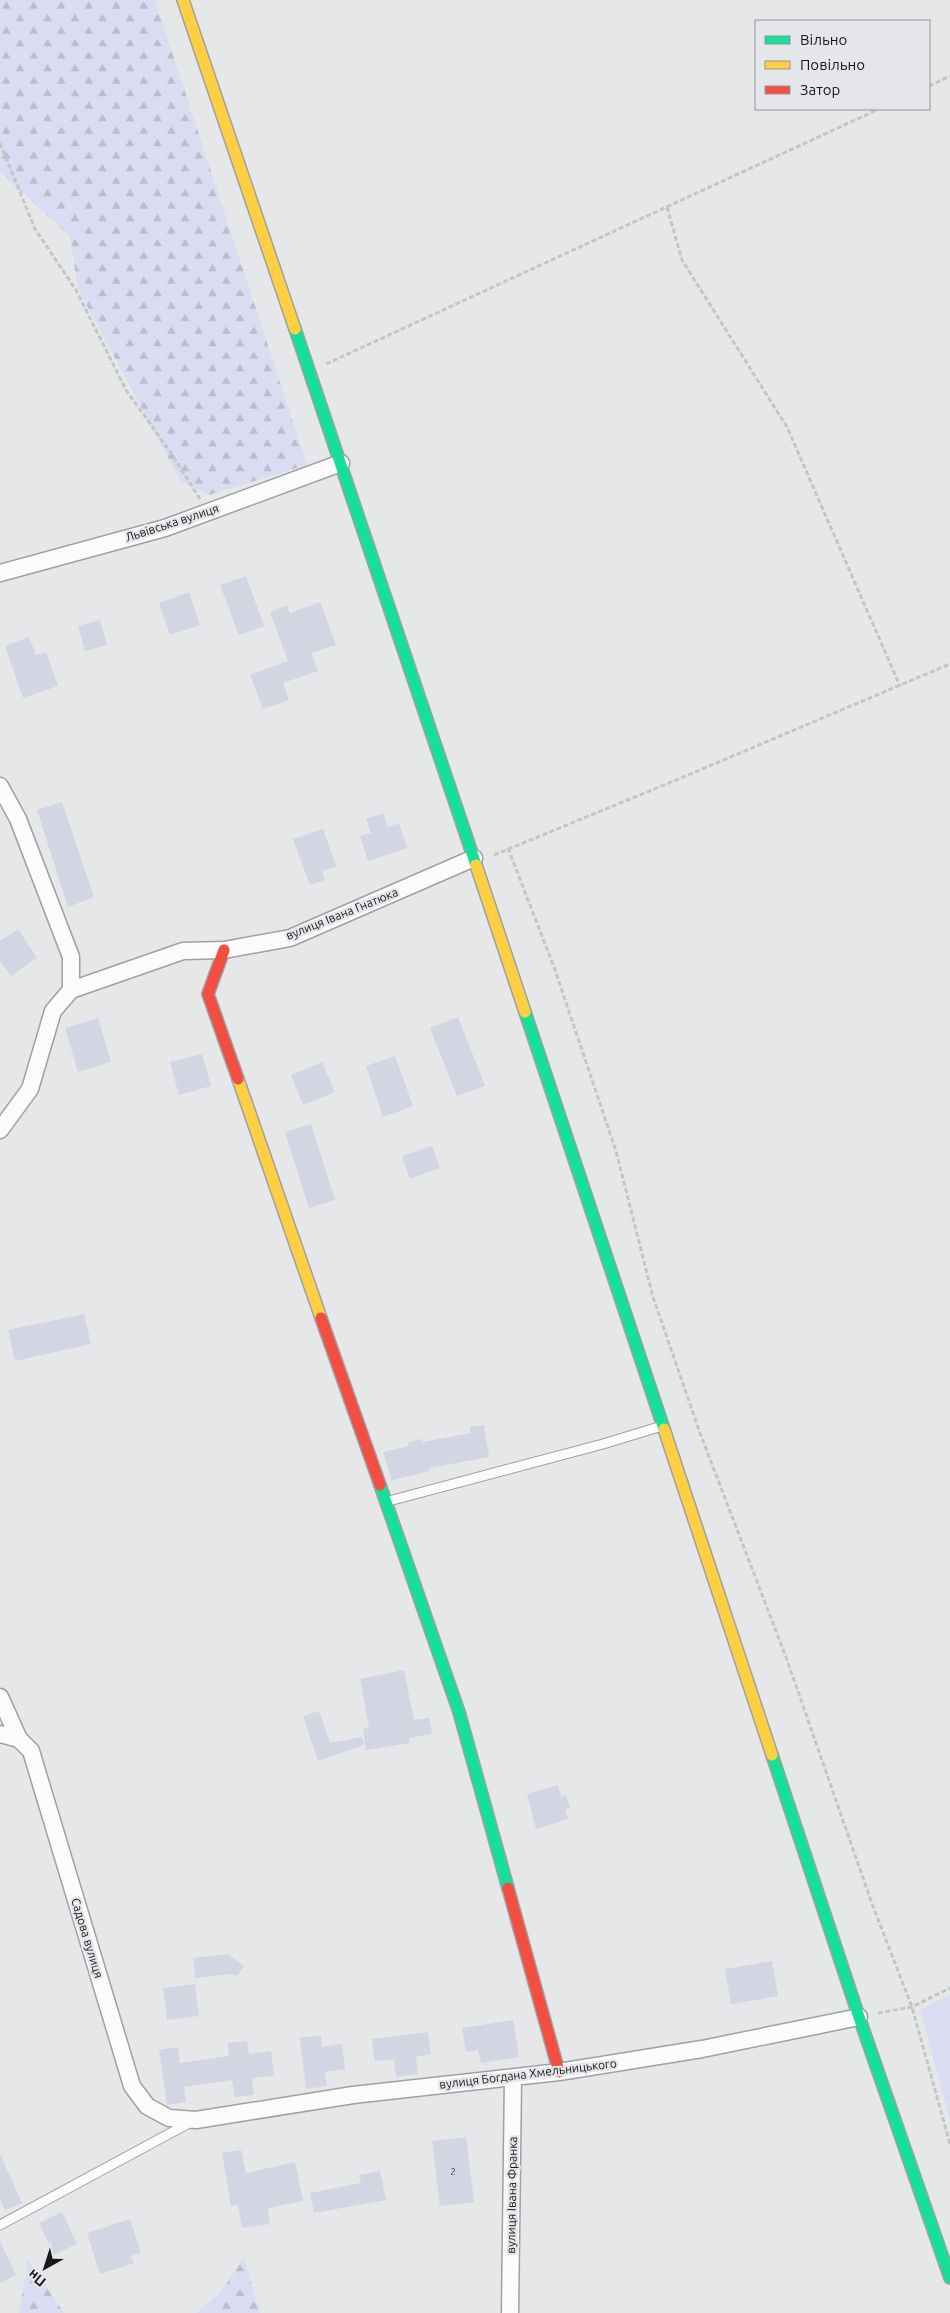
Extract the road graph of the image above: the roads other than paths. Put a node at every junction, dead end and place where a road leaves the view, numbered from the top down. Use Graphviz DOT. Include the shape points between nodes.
graph roads {
  1 [pos="183,0"];
  2 [pos="341,463"];
  3 [pos="0,573"];
  4 [pos="0,786"];
  5 [pos="474,858"];
  6 [pos="224,950"];
  7 [pos="71,990"];
  8 [pos="0,1130"];
  9 [pos="662,1426"];
  10 [pos="385,1502"];
  11 [pos="0,1697"];
  12 [pos="0,1734"];
  13 [pos="19,1739"];
  14 [pos="859,2017"];
  15 [pos="559,2072"];
  16 [pos="513,2078"];
  17 [pos="196,2120"];
  18 [pos="0,2225"];
  19 [pos="950,2278"];
  20 [pos="510,2313"];
  1 -- 2 [label="street"];
  2 -- 3 [label="street, Львівська вулиця" via="165,528"];
  2 -- 5 [label="street"];
  4 -- 7 [label="street" via="18,819 71,957"];
  5 -- 6 [label="street, вулиця Івана Гнатюка" via="290,938"];
  5 -- 9 [label="street"];
  6 -- 7 [label="street, вулиця Івана Гнатюка" via="183,951"];
  6 -- 10 [label="street" via="208,994"];
  7 -- 8 [label="street" via="53,1011 30,1088"];
  9 -- 10 [label="lane"];
  9 -- 14 [label="street"];
  10 -- 15 [label="street" via="459,1712"];
  11 -- 13 [label="street"];
  12 -- 13 [label="street"];
  13 -- 17 [label="street, Садова вулиця" via="31,1751 132,2086 147,2106 169,2118"];
  14 -- 15 [label="street, вулиця Богдана Хмельницького" via="702,2049"];
  14 -- 19 [label="street"];
  15 -- 16 [label="street, вулиця Богдана Хмельницького"];
  16 -- 17 [label="street, вулиця Богдана Хмельницького" via="353,2095"];
  16 -- 20 [label="street, вулиця Івана Франка"];
  17 -- 18 [label="lane"];
}
